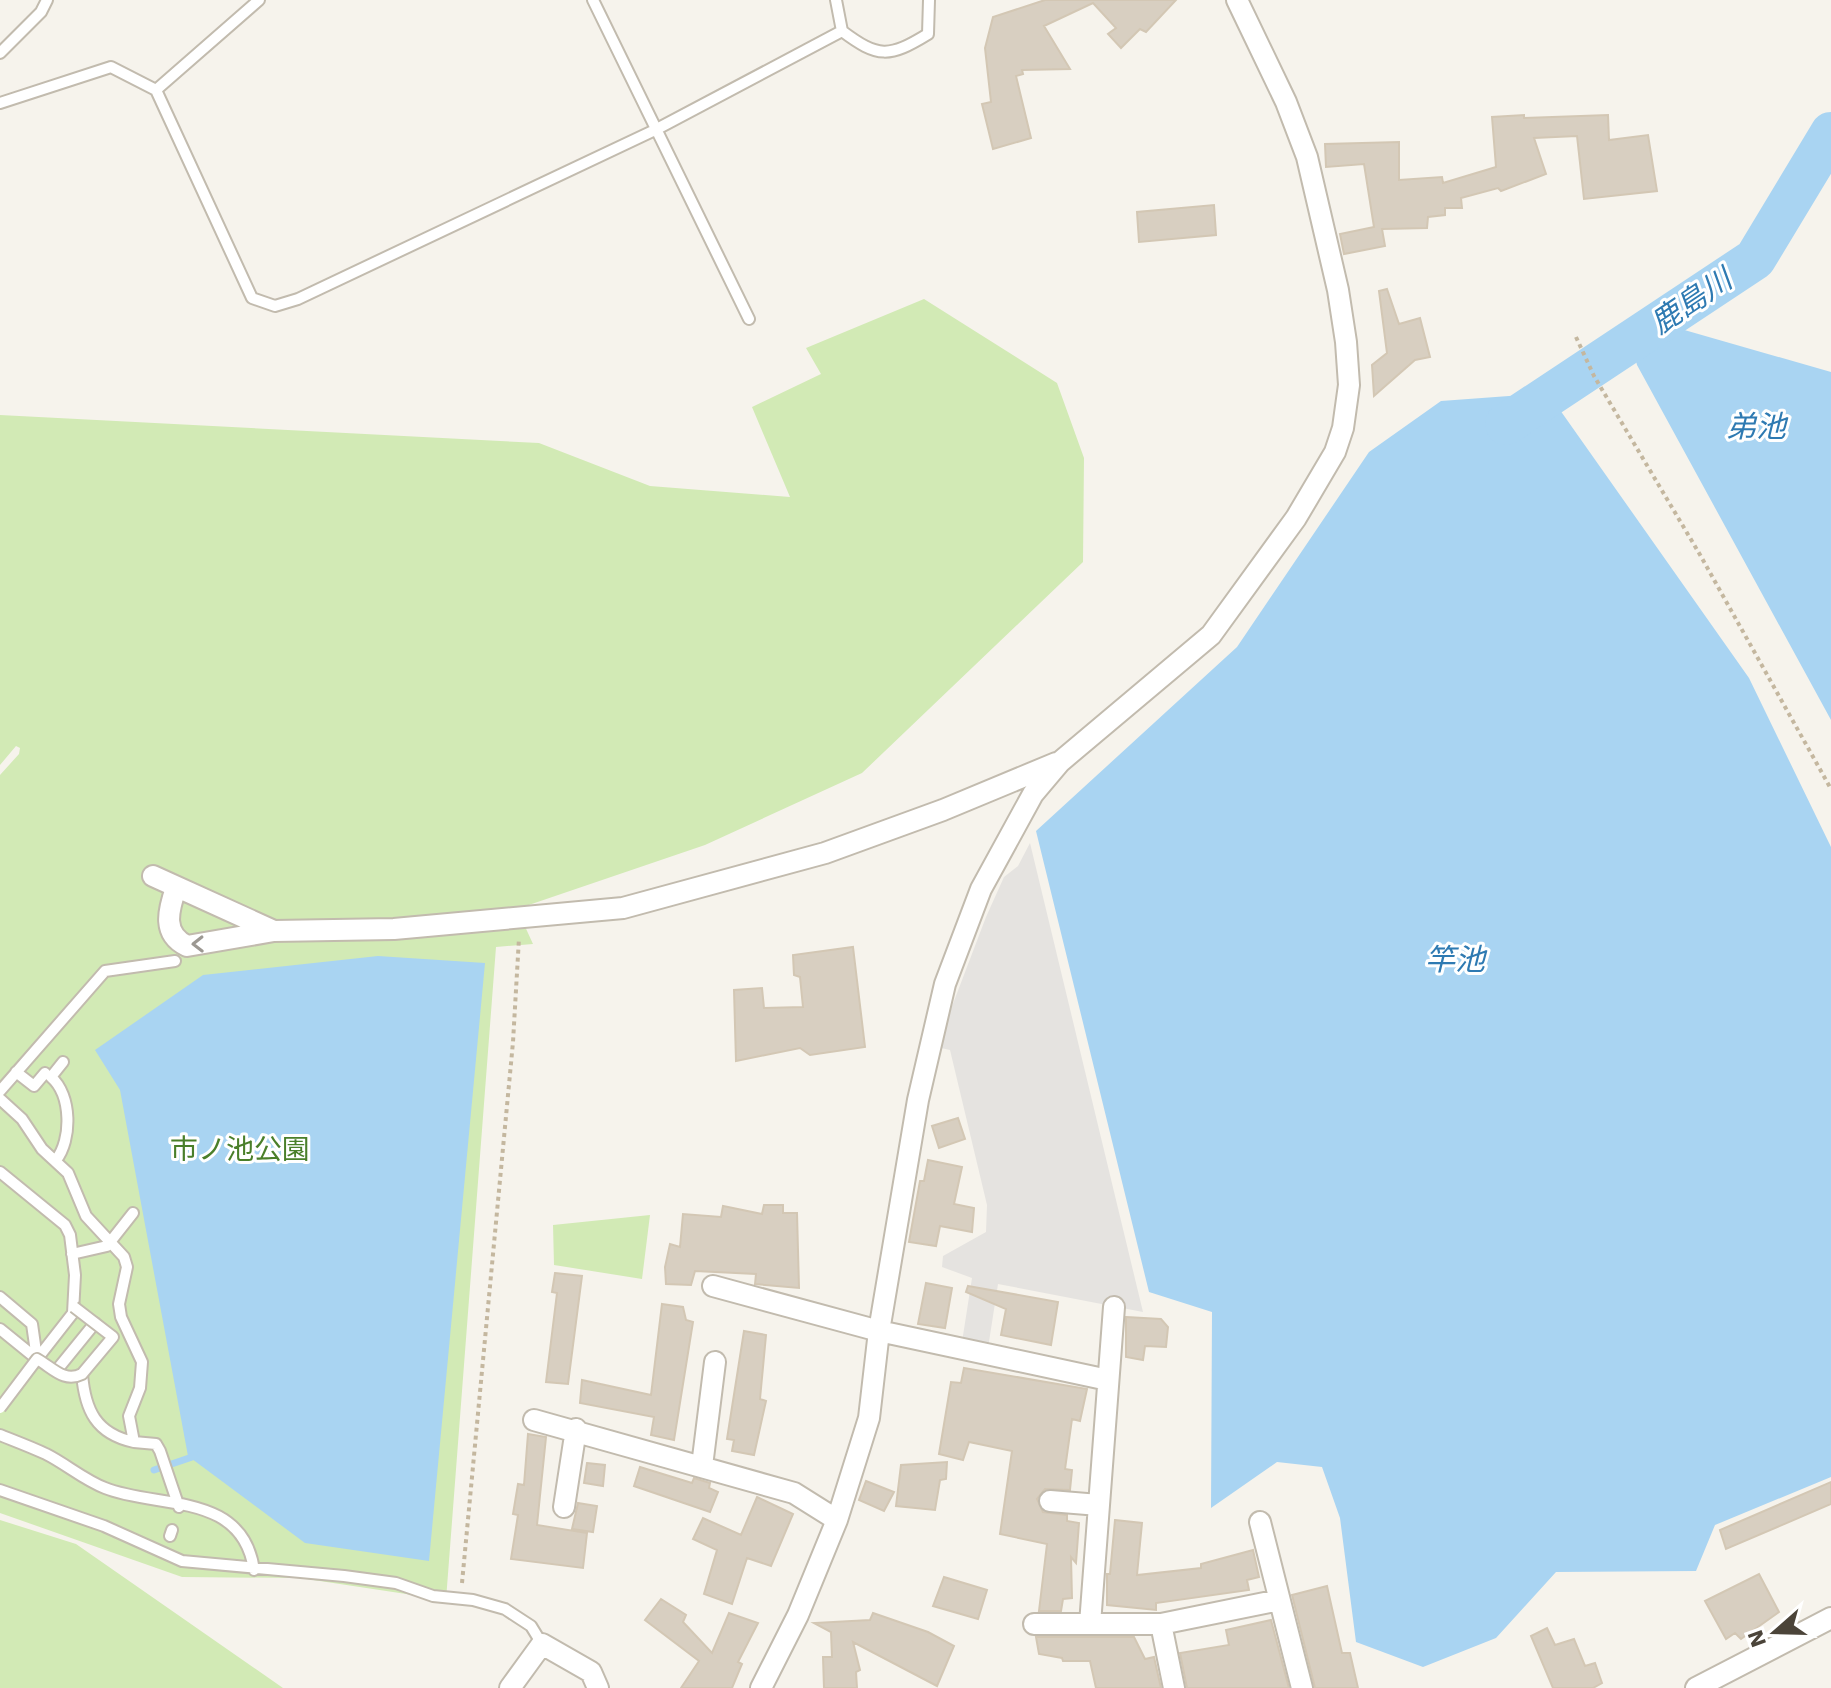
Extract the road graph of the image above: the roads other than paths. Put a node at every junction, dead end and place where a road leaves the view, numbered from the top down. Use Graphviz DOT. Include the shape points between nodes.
graph roads {
  1 [pos="47,0"];
  2 [pos="259,0"];
  3 [pos="593,0"];
  4 [pos="836,0"];
  5 [pos="929,0"];
  6 [pos="1237,0"];
  7 [pos="842,31"];
  8 [pos="0,53"];
  9 [pos="156,90"];
  10 [pos="0,103"];
  11 [pos="655,130"];
  12 [pos="749,319"];
  13 [pos="1060,762"];
  14 [pos="153,876"];
  15 [pos="176,888"];
  16 [pos="274,931"];
  17 [pos="175,961"];
  18 [pos="63,1062"];
  19 [pos="16,1072"];
  20 [pos="45,1073"];
  21 [pos="0,1091"];
  22 [pos="0,1099"];
  23 [pos="56,1160"];
  24 [pos="0,1172"];
  25 [pos="133,1213"];
  26 [pos="112,1242"];
  27 [pos="72,1254"];
  28 [pos="713,1286"];
  29 [pos="0,1297"];
  30 [pos="74,1307"];
  31 [pos="1114,1307"];
  32 [pos="95,1323"];
  33 [pos="123,1328"];
  34 [pos="0,1329"];
  35 [pos="879,1331"];
  36 [pos="113,1337"];
  37 [pos="37,1359"];
  38 [pos="716,1362"];
  39 [pos="56,1371"];
  40 [pos="82,1374"];
  41 [pos="1108,1380"];
  42 [pos="0,1408"];
  43 [pos="534,1420"];
  44 [pos="576,1429"];
  45 [pos="0,1435"];
  46 [pos="134,1442"];
  47 [pos="702,1466"];
  48 [pos="0,1490"];
  49 [pos="1050,1501"];
  50 [pos="178,1504"];
  51 [pos="1099,1505"];
  52 [pos="564,1507"];
  53 [pos="837,1520"];
  54 [pos="1260,1522"];
  55 [pos="254,1570"];
  56 [pos="1279,1600"];
  57 [pos="1831,1618"];
  58 [pos="1034,1624"];
  59 [pos="1090,1624"];
  60 [pos="1161,1624"];
  61 [pos="542,1644"];
  62 [pos="1709,1685"];
  63 [pos="510,1688"];
  64 [pos="598,1688"];
  65 [pos="761,1688"];
  66 [pos="1174,1688"];
  67 [pos="1302,1688"];
  1 -- 8 [label="lane"];
  2 -- 9 [label="lane"];
  3 -- 11 [label="lane"];
  4 -- 7 [label="lane"];
  5 -- 7 [label="lane" via="928,34 907,47 883,54 865,49"];
  6 -- 13 [label="street" via="1307,157 1346,342 1349,385 1343,428 1335,452 1296,518 1211,635"];
  7 -- 11 [label="lane"];
  9 -- 10 [label="lane" via="111,67"];
  9 -- 11 [label="lane" via="252,298 275,306"];
  11 -- 12 [label="lane"];
  13 -- 16 [label="street" via="825,853 623,908 394,929"];
  13 -- 35 [label="street" via="1033,794 981,889 945,984 918,1100"];
  14 -- 15 [label="street"];
  15 -- 16 [label="street"];
  16 -- 15 [label="street, one-way" via="187,946 176,941 169,928"];
  17 -- 19 [label="lane" via="105,971"];
  18 -- 23 [label="lane" via="51,1077 66,1112 67,1140"];
  19 -- 20 [label="lane" via="34,1086"];
  19 -- 21 [label="lane"];
  22 -- 23 [label="lane"];
  23 -- 26 [label="lane" via="68,1173 86,1216"];
  24 -- 27 [label="lane" via="65,1225"];
  25 -- 26 [label="lane"];
  26 -- 27 [label="lane"];
  26 -- 33 [label="lane" via="127,1267 119,1304"];
  27 -- 30 [label="lane"];
  28 -- 35 [label="street"];
  29 -- 37 [label="lane" via="32,1324"];
  30 -- 32 [label="lane, bridge"];
  30 -- 37 [label="lane"];
  31 -- 41 [label="street"];
  32 -- 36 [label="lane, bridge"];
  32 -- 39 [label="lane"];
  33 -- 36 [label="lane"];
  33 -- 46 [label="lane" via="142,1362 140,1388 129,1416"];
  34 -- 37 [label="lane"];
  35 -- 41 [label="street"];
  35 -- 53 [label="street" via="869,1418"];
  36 -- 40 [label="lane, bridge"];
  37 -- 39 [label="lane, bridge"];
  37 -- 42 [label="lane, bridge"];
  38 -- 47 [label="street"];
  39 -- 40 [label="lane, bridge" via="68,1377"];
  40 -- 46 [label="lane" via="85,1399 96,1422 111,1435"];
  41 -- 51 [label="street"];
  43 -- 44 [label="street"];
  44 -- 47 [label="street"];
  44 -- 52 [label="street"];
  45 -- 50 [label="lane" via="106,1489"];
  46 -- 50 [label="lane" via="156,1444"];
  47 -- 53 [label="street" via="794,1493"];
  48 -- 55 [label="lane" via="104,1526 182,1561"];
  49 -- 51 [label="street"];
  50 -- 55 [label="lane" via="218,1516 234,1529 247,1542"];
  51 -- 59 [label="street"];
  53 -- 65 [label="street"];
  54 -- 56 [label="street"];
  55 -- 61 [label="lane" via="396,1583 433,1596 505,1609 531,1626"];
  56 -- 60 [label="street"];
  56 -- 67 [label="street"];
  57 -- 62 [label="street"];
  58 -- 59 [label="street"];
  59 -- 60 [label="street"];
  60 -- 66 [label="street"];
  61 -- 63 [label="street"];
  61 -- 64 [label="street" via="591,1672"];
}
